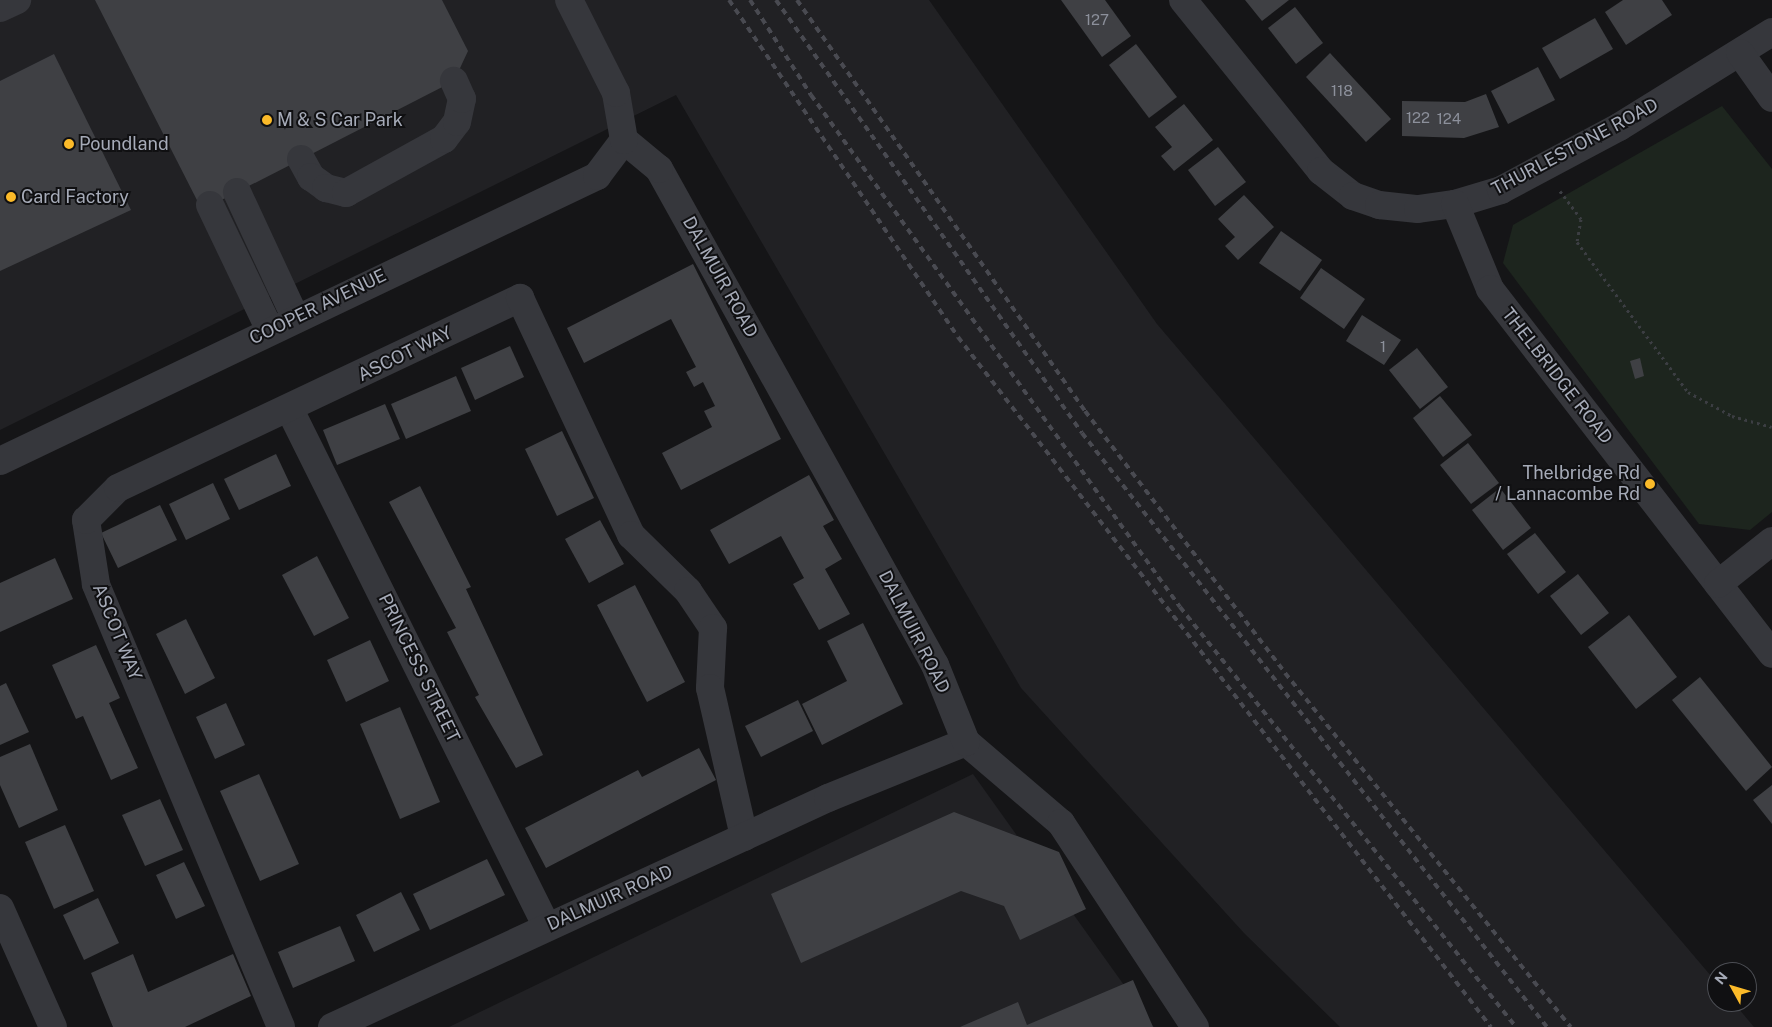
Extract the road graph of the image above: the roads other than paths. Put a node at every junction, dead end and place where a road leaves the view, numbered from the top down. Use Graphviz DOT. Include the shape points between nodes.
graph roads {
  1 [pos="17,0"];
  2 [pos="569,0"];
  3 [pos="1183,0"];
  4 [pos="0,8"];
  5 [pos="1772,32"];
  6 [pos="1740,53"];
  7 [pos="454,81"];
  8 [pos="1772,98"];
  9 [pos="624,140"];
  10 [pos="301,159"];
  11 [pos="237,192"];
  12 [pos="1456,204"];
  13 [pos="210,205"];
  14 [pos="295,316"];
  15 [pos="270,330"];
  16 [pos="290,410"];
  17 [pos="0,462"];
  18 [pos="1772,541"];
  19 [pos="1718,584"];
  20 [pos="1772,654"];
  21 [pos="966,742"];
  22 [pos="744,837"];
  23 [pos="0,908"];
  24 [pos="547,927"];
  25 [pos="54,1027"];
  26 [pos="281,1027"];
  27 [pos="332,1027"];
  28 [pos="1195,1027"];
  1 -- 4 [label="street"];
  2 -- 9 [label="street" via="616,93"];
  3 -- 12 [label="street, THURLESTONE ROAD" via="1321,171 1353,196 1379,205 1418,209"];
  5 -- 6 [label="street, THURLESTONE ROAD"];
  6 -- 8 [label="street"];
  6 -- 12 [label="street, THURLESTONE ROAD" via="1501,190"];
  7 -- 10 [label="street" via="462,99 457,122 444,139 346,193 326,188 311,177"];
  9 -- 14 [label="street, COOPER AVENUE" via="597,176"];
  9 -- 21 [label="street, DALMUIR ROAD" via="659,169 935,665"];
  11 -- 14 [label="street"];
  12 -- 19 [label="street, THELBRIDGE ROAD" via="1490,289"];
  13 -- 15 [label="street"];
  14 -- 15 [label="street, COOPER AVENUE"];
  15 -- 17 [label="street, COOPER AVENUE"];
  16 -- 22 [label="street, ASCOT WAY" via="520,298 631,535 688,591 714,628 710,688"];
  16 -- 24 [label="street, PRINCESS STREET"];
  16 -- 26 [label="street, ASCOT WAY" via="118,488 86,520 96,584"];
  18 -- 19 [label="street"];
  19 -- 20 [label="street, THELBRIDGE ROAD"];
  21 -- 22 [label="street, DALMUIR ROAD"];
  21 -- 28 [label="street" via="1062,823"];
  22 -- 24 [label="street, DALMUIR ROAD"];
  23 -- 25 [label="street"];
  24 -- 27 [label="street, DALMUIR ROAD"];
}
